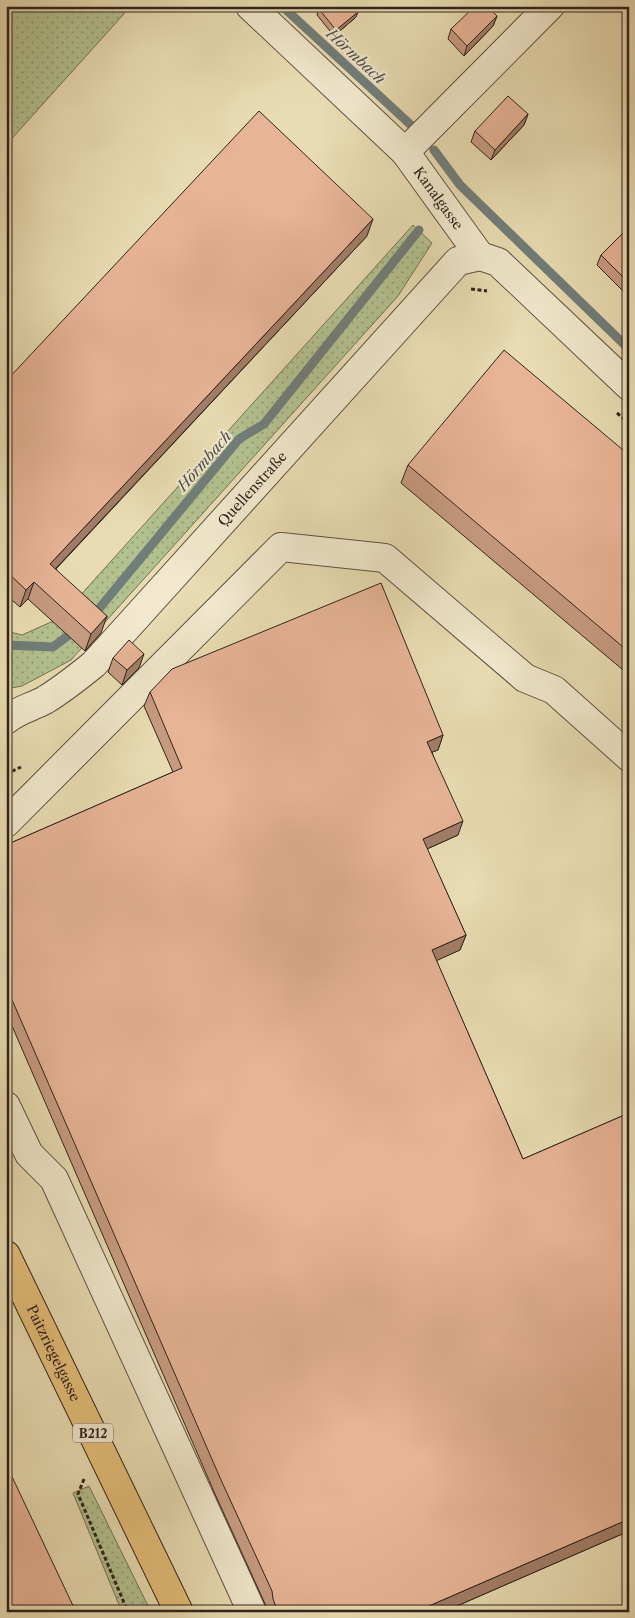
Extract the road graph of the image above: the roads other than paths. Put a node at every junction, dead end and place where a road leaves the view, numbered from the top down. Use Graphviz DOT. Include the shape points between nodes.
graph roads {
  1 [pos="250,6"];
  2 [pos="550,6"];
  3 [pos="405,152"];
  4 [pos="480,256"];
  5 [pos="629,386"];
  6 [pos="9,714"];
  7 [pos="629,757"];
  8 [pos="6,823"];
  9 [pos="6,1106"];
  10 [pos="6,1255"];
  11 [pos="179,1612"];
  12 [pos="252,1612"];
  1 -- 3 [label="street, Kanalgasse"];
  2 -- 3 [label="street"];
  3 -- 4 [label="street, Kanalgasse"];
  4 -- 5 [label="street, Kanalgasse" via="498,262"];
  4 -- 6 [label="street, Quellenstraße" via="458,261 94,664 68,686 43,701"];
  7 -- 8 [label="street" via="554,690 525,678 385,558 281,547"];
  9 -- 12 [label="street" via="29,1154 54,1179"];
  10 -- 11 [label="main road, Paitzriegelgasse / B212"];
}
